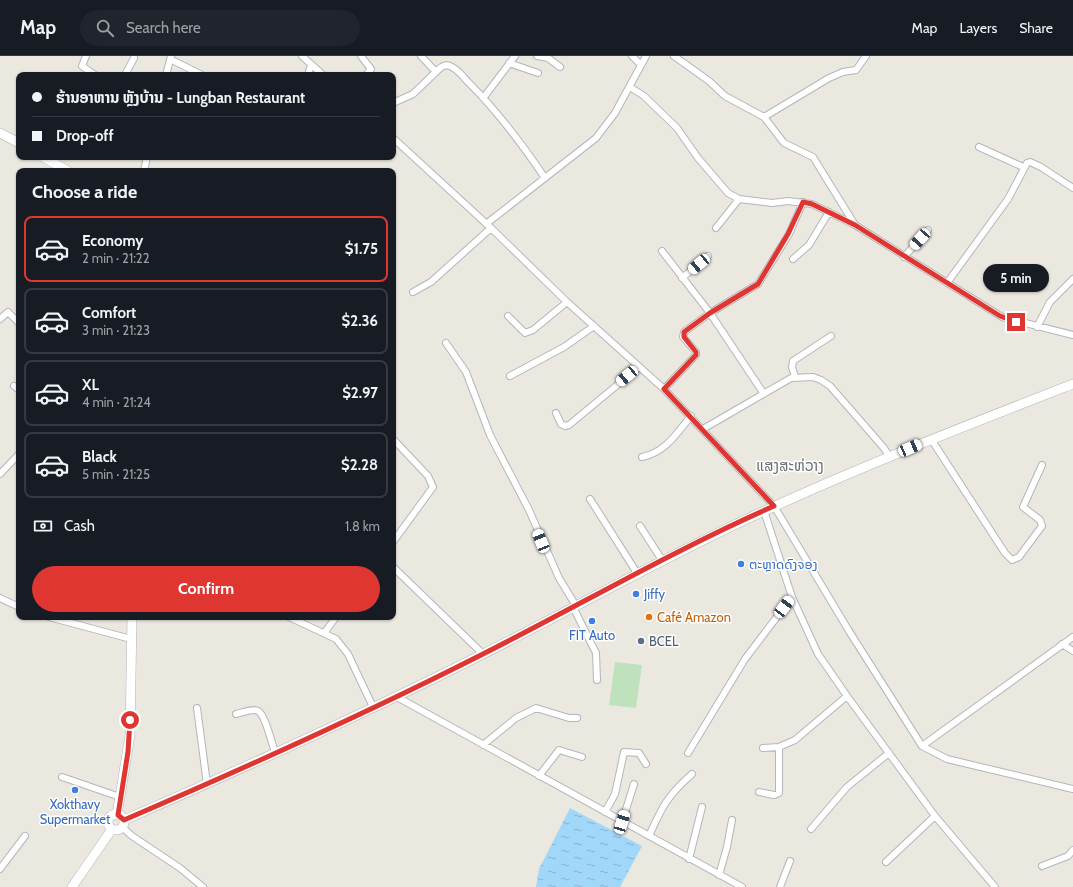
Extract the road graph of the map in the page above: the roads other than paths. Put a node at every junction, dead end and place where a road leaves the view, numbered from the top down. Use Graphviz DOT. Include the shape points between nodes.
graph roads {
  1 [pos="86,56"];
  2 [pos="302,56"];
  3 [pos="362,56"];
  4 [pos="420,56"];
  5 [pos="515,56"];
  6 [pos="537,56"];
  7 [pos="632,56"];
  8 [pos="646,56"];
  9 [pos="674,56"];
  10 [pos="866,56"];
  11 [pos="171,57"];
  12 [pos="134,58"];
  13 [pos="510,63"];
  14 [pos="311,65"];
  15 [pos="640,65"];
  16 [pos="560,67"];
  17 [pos="90,72"];
  18 [pos="127,72"];
  19 [pos="167,72"];
  20 [pos="197,72"];
  21 [pos="309,72"];
  22 [pos="319,72"];
  23 [pos="368,72"];
  24 [pos="436,72"];
  25 [pos="538,73"];
  26 [pos="630,87"];
  27 [pos="484,97"];
  28 [pos="396,102"];
  29 [pos="764,117"];
  30 [pos="0,133"];
  31 [pos="396,141"];
  32 [pos="16,142"];
  33 [pos="979,147"];
  34 [pos="48,160"];
  35 [pos="1023,167"];
  36 [pos="63,168"];
  37 [pos="545,178"];
  38 [pos="1073,188"];
  39 [pos="739,199"];
  40 [pos="803,202"];
  41 [pos="829,212"];
  42 [pos="486,224"];
  43 [pos="855,225"];
  44 [pos="492,228"];
  45 [pos="716,228"];
  46 [pos="928,230"];
  47 [pos="662,251"];
  48 [pos="708,256"];
  49 [pos="904,257"];
  50 [pos="793,259"];
  51 [pos="682,278"];
  52 [pos="1073,279"];
  53 [pos="947,283"];
  54 [pos="413,292"];
  55 [pos="567,302"];
  56 [pos="710,313"];
  57 [pos="508,316"];
  58 [pos="0,319"];
  59 [pos="16,320"];
  60 [pos="594,326"];
  61 [pos="1037,327"];
  62 [pos="1073,335"];
  63 [pos="831,336"];
  64 [pos="446,343"];
  65 [pos="639,367"];
  66 [pos="510,376"];
  67 [pos="795,377"];
  68 [pos="1073,384"];
  69 [pos="664,389"];
  70 [pos="764,394"];
  71 [pos="556,413"];
  72 [pos="691,416"];
  73 [pos="703,429"];
  74 [pos="931,439"];
  75 [pos="396,442"];
  76 [pos="889,456"];
  77 [pos="16,457"];
  78 [pos="642,457"];
  79 [pos="1042,465"];
  80 [pos="0,474"];
  81 [pos="590,499"];
  82 [pos="774,506"];
  83 [pos="764,511"];
  84 [pos="640,526"];
  85 [pos="396,538"];
  86 [pos="662,560"];
  87 [pos="396,570"];
  88 [pos="637,573"];
  89 [pos="792,597"];
  90 [pos="0,598"];
  91 [pos="16,606"];
  92 [pos="574,606"];
  93 [pos="61,620"];
  94 [pos="132,620"];
  95 [pos="296,620"];
  96 [pos="334,620"];
  97 [pos="325,632"];
  98 [pos="1073,637"];
  99 [pos="131,639"];
  100 [pos="1062,644"];
  101 [pos="1073,651"];
  102 [pos="482,654"];
  103 [pos="597,680"];
  104 [pos="847,696"];
  105 [pos="397,697"];
  106 [pos="373,707"];
  107 [pos="197,708"];
  108 [pos="236,714"];
  109 [pos="577,718"];
  110 [pos="483,745"];
  111 [pos="922,746"];
  112 [pos="779,747"];
  113 [pos="763,748"];
  114 [pos="275,752"];
  115 [pos="688,753"];
  116 [pos="889,753"];
  117 [pos="582,757"];
  118 [pos="646,764"];
  119 [pos="692,774"];
  120 [pos="539,776"];
  121 [pos="62,777"];
  122 [pos="207,784"];
  123 [pos="634,784"];
  124 [pos="1073,789"];
  125 [pos="758,792"];
  126 [pos="120,797"];
  127 [pos="702,807"];
  128 [pos="605,812"];
  129 [pos="934,816"];
  130 [pos="732,820"];
  131 [pos="121,821"];
  132 [pos="622,822"];
  133 [pos="811,829"];
  134 [pos="112,830"];
  135 [pos="25,836"];
  136 [pos="649,836"];
  137 [pos="1073,850"];
  138 [pos="689,858"];
  139 [pos="790,861"];
  140 [pos="886,862"];
  141 [pos="1042,866"];
  142 [pos="0,869"];
  143 [pos="719,875"];
  144 [pos="730,885"];
  145 [pos="72,887"];
  146 [pos="203,887"];
  147 [pos="742,887"];
  148 [pos="780,887"];
  149 [pos="995,887"];
  1 -- 17 [label="street" via="82,65"];
  2 -- 14 [label="street"];
  3 -- 23 [label="street" via="370,66"];
  4 -- 24 [label="street"];
  5 -- 13 [label="street"];
  6 -- 16 [label="street" via="548,58"];
  7 -- 15 [label="street"];
  8 -- 15 [label="street"];
  9 -- 29 [label="street" via="725,96"];
  10 -- 29 [label="street" via="856,70 829,78"];
  11 -- 19 [label="street"];
  11 -- 20 [label="street"];
  12 -- 18 [label="street"];
  13 -- 25 [label="street"];
  13 -- 27 [label="street"];
  14 -- 21 [label="street"];
  14 -- 22 [label="street"];
  15 -- 26 [label="street"];
  24 -- 27 [label="street" via="448,65"];
  24 -- 28 [label="street" via="413,94"];
  26 -- 37 [label="street" via="596,138"];
  26 -- 39 [label="street" via="644,96 677,128 714,179 728,193"];
  27 -- 37 [label="street" via="508,125"];
  29 -- 43 [label="street" via="784,143 813,157"];
  30 -- 32 [label="street"];
  31 -- 42 [label="street"];
  33 -- 35 [label="street"];
  34 -- 36 [label="street"];
  35 -- 38 [label="street" via="1030,162"];
  35 -- 53 [label="street" via="1008,199"];
  37 -- 42 [label="street"];
  39 -- 40 [label="street" via="772,203"];
  39 -- 45 [label="street"];
  40 -- 41 [label="street"];
  40 -- 56 [label="street" via="788,234 758,284"];
  41 -- 43 [label="street"];
  41 -- 50 [label="street" via="809,244"];
  42 -- 44 [label="street"];
  43 -- 49 [label="street"];
  44 -- 54 [label="street" via="431,282"];
  44 -- 55 [label="street"];
  46 -- 49 [label="street"];
  47 -- 51 [label="street"];
  48 -- 51 [label="street"];
  49 -- 53 [label="street"];
  51 -- 56 [label="street"];
  52 -- 61 [label="street" via="1050,302"];
  53 -- 61 [label="street" via="1002,317"];
  55 -- 57 [label="street" via="533,330 525,333"];
  55 -- 60 [label="street"];
  56 -- 69 [label="street" via="684,332 684,337 696,355"];
  56 -- 70 [label="street"];
  58 -- 59 [label="street" via="8,312"];
  60 -- 65 [label="street"];
  60 -- 66 [label="street" via="564,347"];
  61 -- 62 [label="street"];
  63 -- 67 [label="street" via="793,361"];
  64 -- 92 [label="street" via="466,372 490,435"];
  65 -- 69 [label="street"];
  65 -- 71 [label="street" via="569,425 561,424"];
  67 -- 70 [label="street"];
  67 -- 76 [label="street" via="813,377 830,386"];
  68 -- 74 [label="street"];
  69 -- 72 [label="street"];
  70 -- 73 [label="street"];
  72 -- 73 [label="street"];
  72 -- 78 [label="street" via="663,449"];
  73 -- 82 [label="street"];
  74 -- 76 [label="street"];
  74 -- 79 [label="street" via="1012,560 1019,557 1042,526 1040,520 1022,507"];
  75 -- 85 [label="street" via="428,476 433,487"];
  76 -- 82 [label="street"];
  77 -- 80 [label="street"];
  81 -- 88 [label="street"];
  82 -- 83 [label="street"];
  82 -- 111 [label="street" via="849,632"];
  83 -- 86 [label="street"];
  83 -- 89 [label="street"];
  84 -- 86 [label="street"];
  86 -- 88 [label="street"];
  87 -- 102 [label="street"];
  88 -- 92 [label="street"];
  89 -- 104 [label="street" via="818,654"];
  89 -- 115 [label="street" via="745,659"];
  90 -- 91 [label="street"];
  92 -- 102 [label="street"];
  92 -- 103 [label="street" via="596,653"];
  93 -- 99 [label="street"];
  94 -- 99 [label="street"];
  95 -- 97 [label="street"];
  96 -- 97 [label="street"];
  97 -- 106 [label="street" via="336,639 348,654"];
  98 -- 100 [label="street"];
  99 -- 126 [label="street" via="130,735"];
  100 -- 101 [label="street"];
  100 -- 111 [label="street"];
  102 -- 105 [label="street"];
  104 -- 112 [label="street" via="795,740"];
  104 -- 116 [label="street"];
  105 -- 106 [label="street"];
  105 -- 110 [label="street"];
  106 -- 114 [label="street"];
  107 -- 122 [label="street"];
  108 -- 114 [label="street" via="259,711 264,718"];
  109 -- 110 [label="street" via="536,708 516,718"];
  110 -- 120 [label="street"];
  111 -- 124 [label="street" via="947,760"];
  112 -- 113 [label="street"];
  112 -- 125 [label="street" via="779,793 774,795"];
  114 -- 122 [label="street"];
  116 -- 129 [label="street"];
  116 -- 133 [label="street" via="847,787"];
  117 -- 120 [label="street" via="559,750"];
  118 -- 128 [label="street" via="639,753 624,752 615,794"];
  119 -- 136 [label="street" via="663,804"];
  120 -- 128 [label="street"];
  121 -- 126 [label="street"];
  122 -- 131 [label="street"];
  123 -- 132 [label="street"];
  126 -- 131 [label="street"];
  127 -- 138 [label="street"];
  128 -- 132 [label="street"];
  129 -- 140 [label="street"];
  129 -- 149 [label="street"];
  130 -- 143 [label="street"];
  131 -- 134 [label="street" via="118,830"];
  131 -- 134 [label="street" via="114,815 108,820"];
  131 -- 146 [label="street" via="132,836 180,868"];
  132 -- 136 [label="street"];
  134 -- 145 [label="street"];
  135 -- 142 [label="street"];
  136 -- 138 [label="street"];
  137 -- 141 [label="street" via="1068,856"];
  138 -- 143 [label="street"];
  139 -- 148 [label="street"];
  143 -- 144 [label="street"];
  144 -- 147 [label="street"];
}
